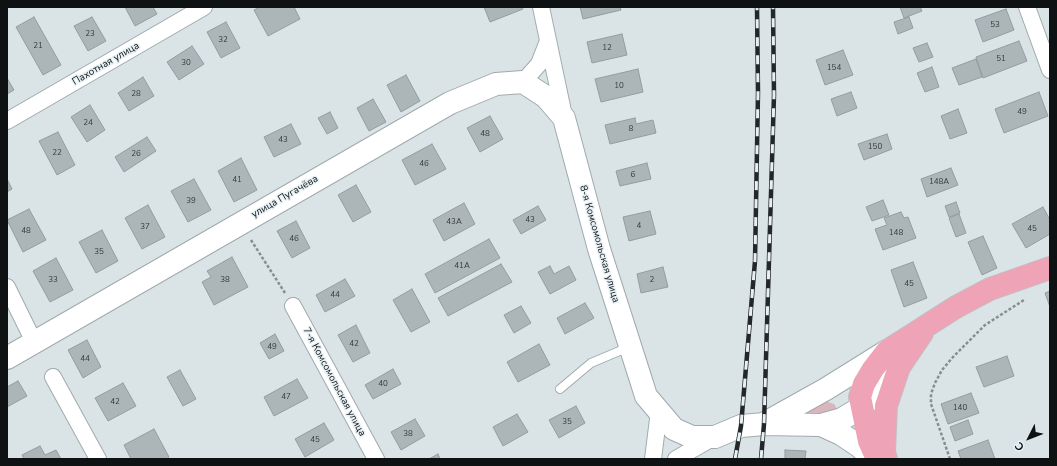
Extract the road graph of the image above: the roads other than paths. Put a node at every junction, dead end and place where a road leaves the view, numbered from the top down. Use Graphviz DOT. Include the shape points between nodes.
graph roads {
  1 [pos="204,7"];
  2 [pos="541,7"];
  3 [pos="1027,7"];
  4 [pos="548,41"];
  5 [pos="1050,70"];
  6 [pos="522,82"];
  7 [pos="564,118"];
  8 [pos="7,121"];
  9 [pos="1050,268"];
  10 [pos="7,287"];
  11 [pos="293,306"];
  12 [pos="34,342"];
  13 [pos="630,346"];
  14 [pos="7,358"];
  15 [pos="893,359"];
  16 [pos="53,377"];
  17 [pos="560,389"];
  18 [pos="826,389"];
  19 [pos="862,407"];
  20 [pos="659,411"];
  21 [pos="764,424"];
  22 [pos="821,425"];
  23 [pos="741,426"];
  24 [pos="714,437"];
  25 [pos="880,457"];
  26 [pos="98,459"];
  27 [pos="376,459"];
  28 [pos="653,459"];
  29 [pos="676,459"];
  1 -- 8 [label="street, Пахотная улица"];
  2 -- 4 [label="street, 8-я Комсомольская улица"];
  3 -- 5 [label="street"];
  4 -- 6 [label="street" via="539,64"];
  4 -- 7 [label="street, 8-я Комсомольская улица"];
  6 -- 7 [label="main road" via="546,97"];
  6 -- 12 [label="main road, улица Пугачёва" via="496,84 450,102"];
  7 -- 13 [label="main road, 8-я Комсомольская улица" via="599,249"];
  9 -- 15 [label="main road" via="990,289 956,307 926,327"];
  10 -- 12 [label="street"];
  11 -- 27 [label="street, 7-я Комсомольская улица"];
  12 -- 14 [label="main road, улица Пугачёва"];
  13 -- 17 [label="lane" via="591,363"];
  13 -- 20 [label="main road, 8-я Комсомольская улица" via="646,396"];
  15 -- 18 [label="main road"];
  15 -- 19 [label="main road"];
  15 -- 25 [label="main road"];
  16 -- 26 [label="street"];
  18 -- 19 [label="main road" via="845,394"];
  18 -- 21 [label="main road"];
  19 -- 22 [label="main road" via="842,419"];
  19 -- 25 [label="main road" via="878,432"];
  20 -- 23 [label="main road" via="699,425"];
  20 -- 24 [label="main road, 8-я Комсомольская улица" via="674,429 692,437"];
  20 -- 28 [label="street"];
  21 -- 22 [label="main road"];
  21 -- 23 [label="main road"];
  22 -- 25 [label="main road"];
  23 -- 24 [label="main road"];
  24 -- 29 [label="street"];
}
